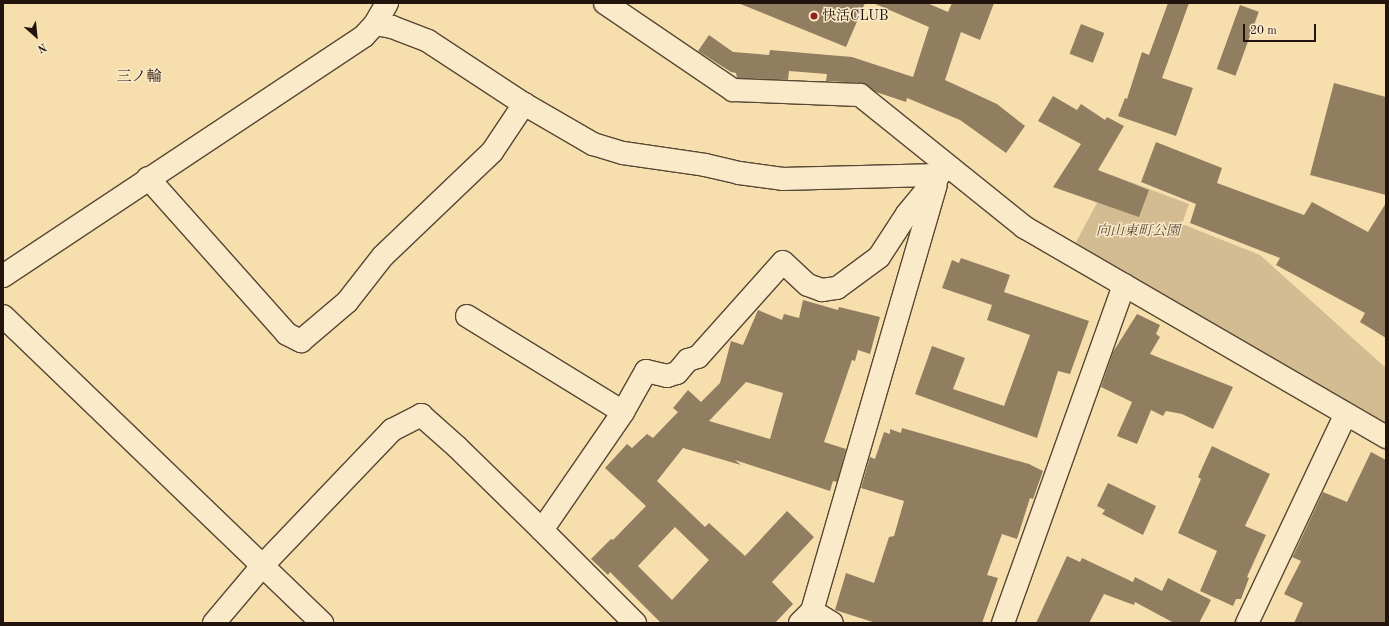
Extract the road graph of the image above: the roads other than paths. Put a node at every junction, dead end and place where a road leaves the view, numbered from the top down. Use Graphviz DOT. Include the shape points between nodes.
graph roads {
  1 [pos="387,3"];
  2 [pos="605,3"];
  3 [pos="375,24"];
  4 [pos="524,104"];
  5 [pos="949,174"];
  6 [pos="148,178"];
  7 [pos="3,276"];
  8 [pos="1124,285"];
  9 [pos="3,316"];
  10 [pos="467,316"];
  11 [pos="623,412"];
  12 [pos="1346,414"];
  13 [pos="1386,437"];
  14 [pos="542,530"];
  15 [pos="263,565"];
  16 [pos="806,617"];
  17 [pos="214,623"];
  18 [pos="322,623"];
  19 [pos="635,623"];
  20 [pos="832,623"];
  21 [pos="1003,623"];
  22 [pos="1247,623"];
  1 -- 3 [label="street"];
  2 -- 5 [label="street" via="733,90 860,95"];
  3 -- 4 [label="street" via="428,41"];
  3 -- 6 [label="street" via="364,36"];
  4 -- 5 [label="street" via="593,144 623,153 705,165 739,173 783,179"];
  4 -- 6 [label="street" via="492,152 383,256 347,302 301,341 287,334"];
  5 -- 8 [label="street" via="1024,227"];
  5 -- 11 [label="street" via="907,214 879,257 859,273 837,288 822,290 808,285 783,262 698,357 688,360 678,373 667,376 646,371"];
  5 -- 16 [label="street"];
  6 -- 7 [label="street"];
  8 -- 12 [label="street"];
  8 -- 21 [label="street"];
  9 -- 15 [label="street"];
  10 -- 11 [label="street"];
  11 -- 14 [label="street"];
  12 -- 13 [label="street"];
  12 -- 22 [label="street"];
  14 -- 15 [label="street" via="421,415 392,430"];
  14 -- 19 [label="street"];
  15 -- 17 [label="street"];
  15 -- 18 [label="street"];
  16 -- 20 [label="street"];
}
